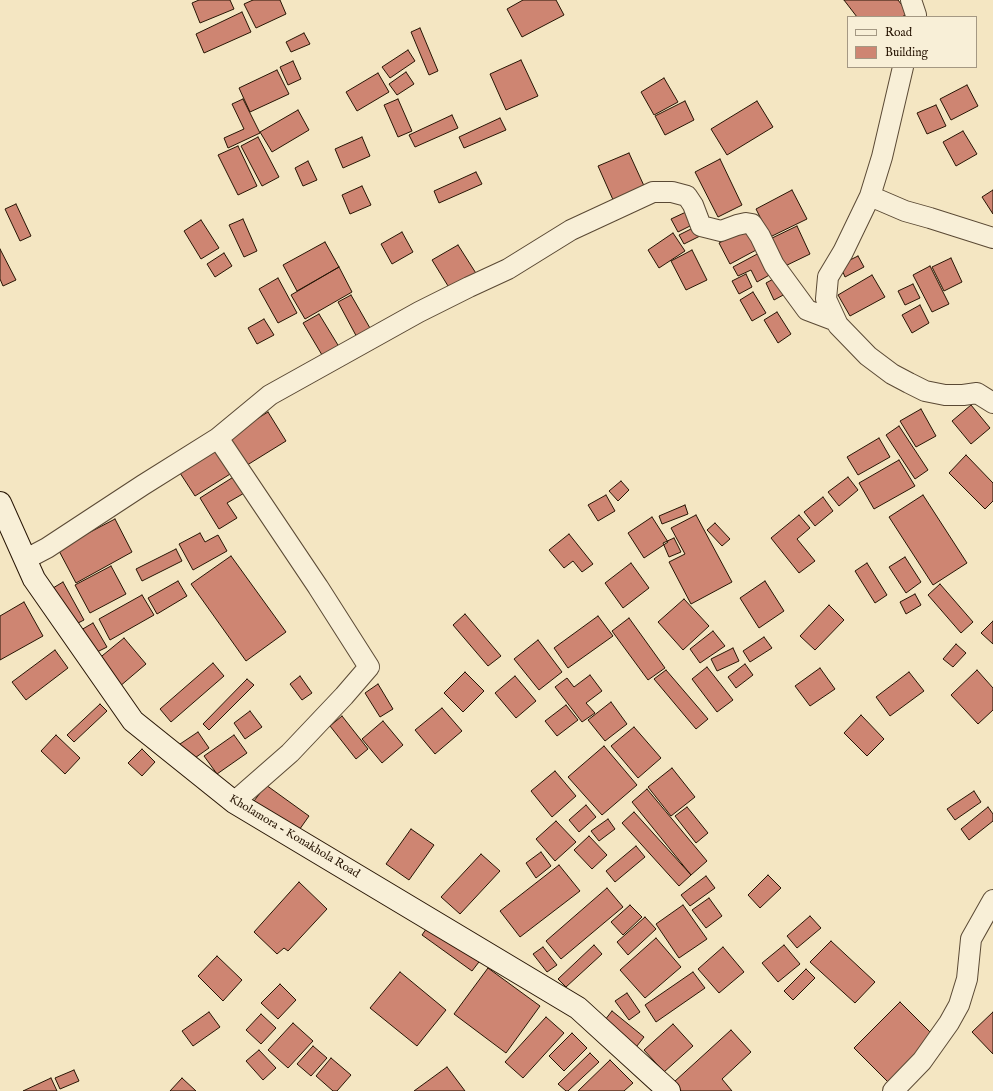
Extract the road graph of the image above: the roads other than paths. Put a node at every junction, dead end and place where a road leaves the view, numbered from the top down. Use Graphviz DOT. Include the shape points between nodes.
graph roads {
  1 [pos="910,0"];
  2 [pos="916,16"];
  3 [pos="903,68"];
  4 [pos="870,196"];
  5 [pos="993,238"];
  6 [pos="836,320"];
  7 [pos="993,403"];
  8 [pos="218,438"];
  9 [pos="0,503"];
  10 [pos="26,559"];
  11 [pos="234,802"];
  12 [pos="993,900"];
  13 [pos="669,1091"];
  14 [pos="893,1091"];
  1 -- 2 [label="street"];
  3 -- 4 [label="street"];
  4 -- 5 [label="street" via="905,211"];
  4 -- 6 [label="street" via="828,277 826,299"];
  6 -- 7 [label="street" via="868,356 909,383 925,391 945,395 977,394"];
  6 -- 8 [label="street" via="806,310 774,265 752,224 737,225 721,231 701,226 687,196 672,192 653,192 572,230 508,269 419,312 270,395"];
  8 -- 10 [label="street"];
  8 -- 11 [label="street" via="318,587 368,667 290,753"];
  9 -- 10 [label="main road, Kholamora - Konakhola Road"];
  10 -- 11 [label="main road, Kholamora - Konakhola Road" via="34,579 133,721"];
  11 -- 13 [label="main road, Kholamora - Konakhola Road" via="578,1008"];
  12 -- 14 [label="street" via="971,939 967,979 959,1005 922,1061"];
}
